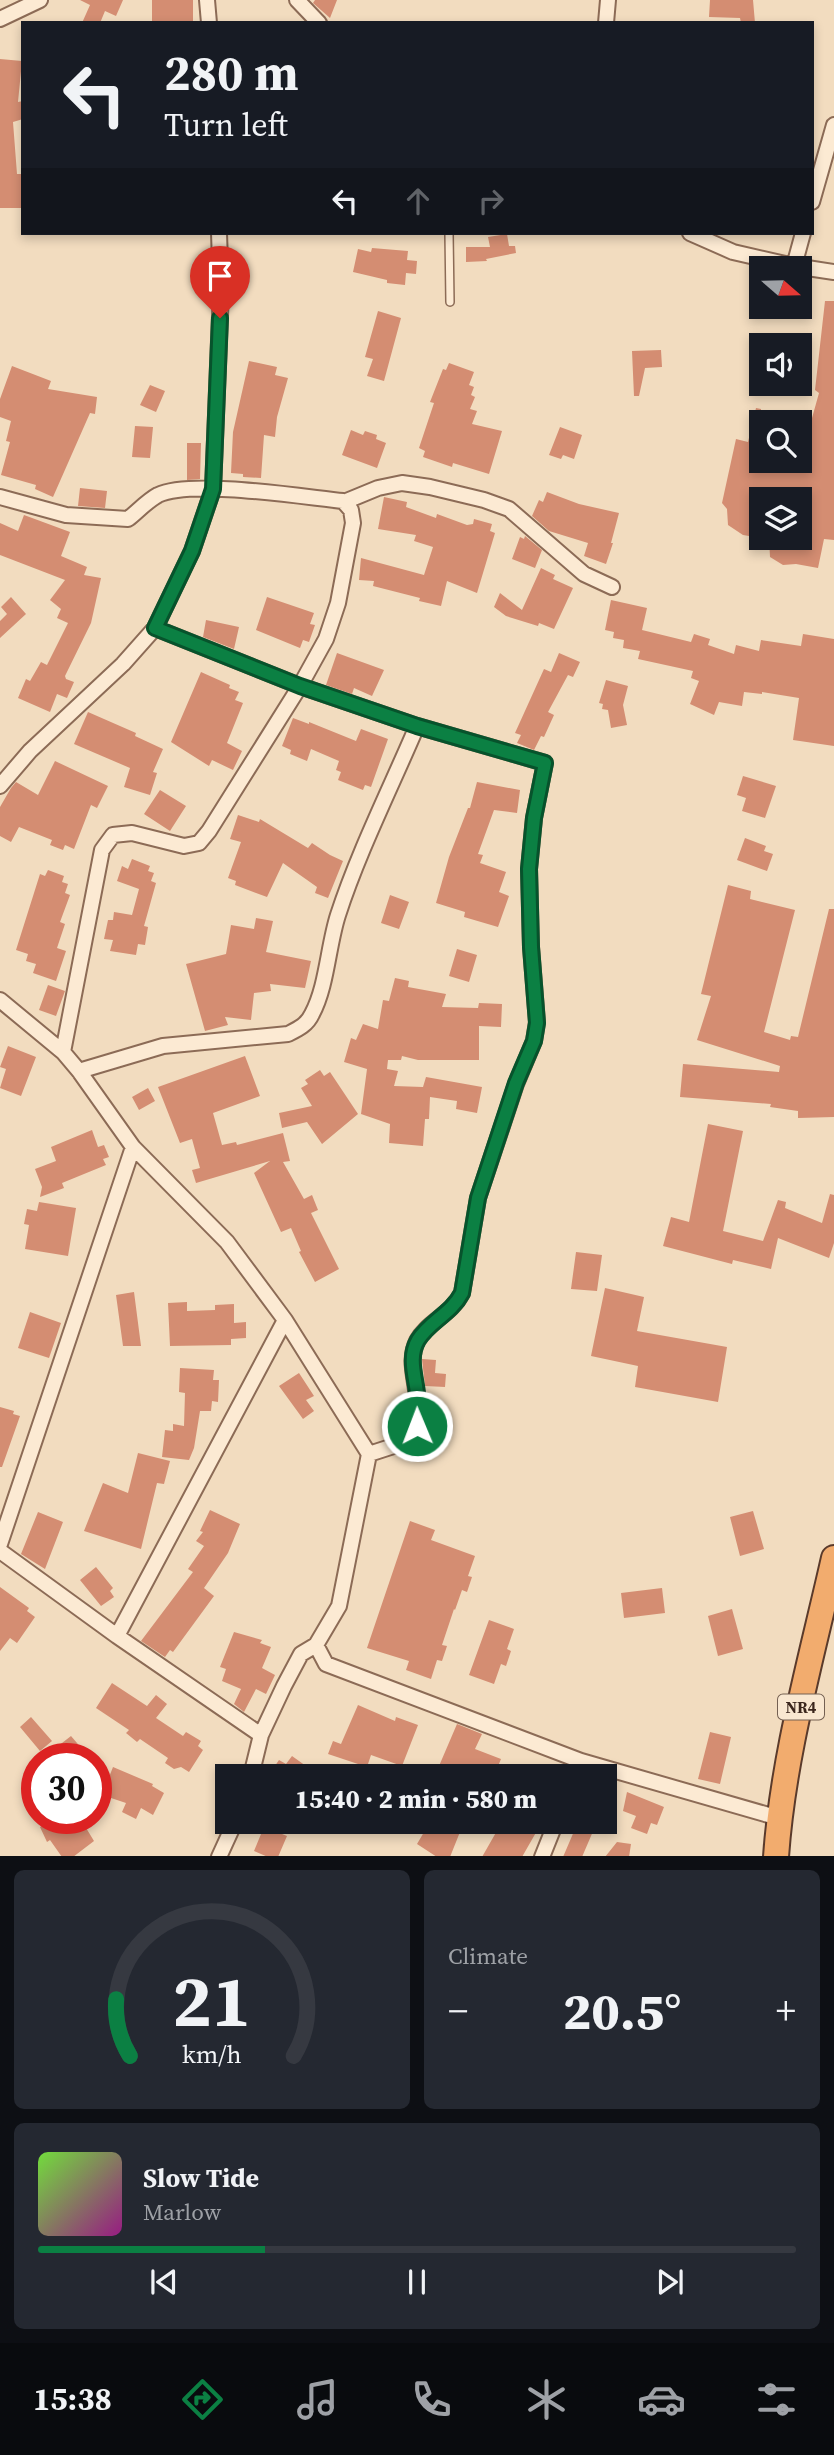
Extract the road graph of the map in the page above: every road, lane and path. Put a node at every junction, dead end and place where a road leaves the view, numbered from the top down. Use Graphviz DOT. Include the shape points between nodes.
graph roads {
  1 [pos="40,0"];
  2 [pos="207,0"];
  3 [pos="297,0"];
  4 [pos="608,0"];
  5 [pos="0,19"];
  6 [pos="209,21"];
  7 [pos="317,21"];
  8 [pos="606,21"];
  9 [pos="834,125"];
  10 [pos="814,195"];
  11 [pos="219,235"];
  12 [pos="449,235"];
  13 [pos="695,235"];
  14 [pos="802,235"];
  15 [pos="750,256"];
  16 [pos="797,256"];
  17 [pos="812,269"];
  18 [pos="834,272"];
  19 [pos="450,302"];
  20 [pos="213,489"];
  21 [pos="0,497"];
  22 [pos="344,502"];
  23 [pos="612,587"];
  24 [pos="155,628"];
  25 [pos="300,686"];
  26 [pos="417,726"];
  27 [pos="0,786"];
  28 [pos="0,1000"];
  29 [pos="63,1052"];
  30 [pos="79,1071"];
  31 [pos="133,1147"];
  32 [pos="285,1320"];
  33 [pos="369,1454"];
  34 [pos="0,1544"];
  35 [pos="0,1551"];
  36 [pos="834,1558"];
  37 [pos="117,1636"];
  38 [pos="316,1645"];
  39 [pos="261,1735"];
  40 [pos="581,1761"];
  41 [pos="254,1764"];
  42 [pos="580,1764"];
  43 [pos="779,1818"];
  44 [pos="230,1834"];
  45 [pos="551,1834"];
  46 [pos="219,1856"];
  47 [pos="542,1856"];
  48 [pos="776,1856"];
  1 -- 5 [label="street"];
  2 -- 6 [label="street"];
  3 -- 7 [label="street"];
  4 -- 8 [label="street"];
  9 -- 10 [label="street"];
  11 -- 20 [label="street"];
  12 -- 19 [label="lane"];
  13 -- 15 [label="street"];
  14 -- 16 [label="street"];
  17 -- 18 [label="street"];
  20 -- 21 [label="street" via="158,495 128,519 66,515"];
  20 -- 22 [label="street"];
  20 -- 24 [label="street" via="192,551"];
  22 -- 23 [label="street" via="402,483 484,500 509,509 584,574"];
  22 -- 25 [label="street" via="353,523 338,603 326,639"];
  24 -- 25 [label="street"];
  24 -- 27 [label="street"];
  25 -- 26 [label="street"];
  25 -- 29 [label="street" via="199,844 184,846 132,833 113,835 102,850"];
  26 -- 30 [label="street" via="349,886 317,1001 302,1027 288,1034 163,1046"];
  26 -- 33 [label="street" via="545,763 529,869 537,1023 478,1198 462,1293 455,1306 417,1341 411,1363 418,1408 412,1440"];
  28 -- 29 [label="street"];
  29 -- 30 [label="street"];
  30 -- 31 [label="street"];
  31 -- 32 [label="street" via="227,1242"];
  31 -- 34 [label="street"];
  32 -- 33 [label="street"];
  32 -- 37 [label="street"];
  33 -- 38 [label="street" via="339,1606"];
  35 -- 37 [label="street"];
  36 -- 43 [label="highway, NR4"];
  37 -- 39 [label="street"];
  38 -- 39 [label="street" via="301,1654"];
  38 -- 40 [label="street" via="326,1664"];
  39 -- 41 [label="street"];
  40 -- 42 [label="street"];
  40 -- 43 [label="street"];
  43 -- 48 [label="highway, NR4"];
  44 -- 46 [label="street"];
  45 -- 47 [label="street"];
}
